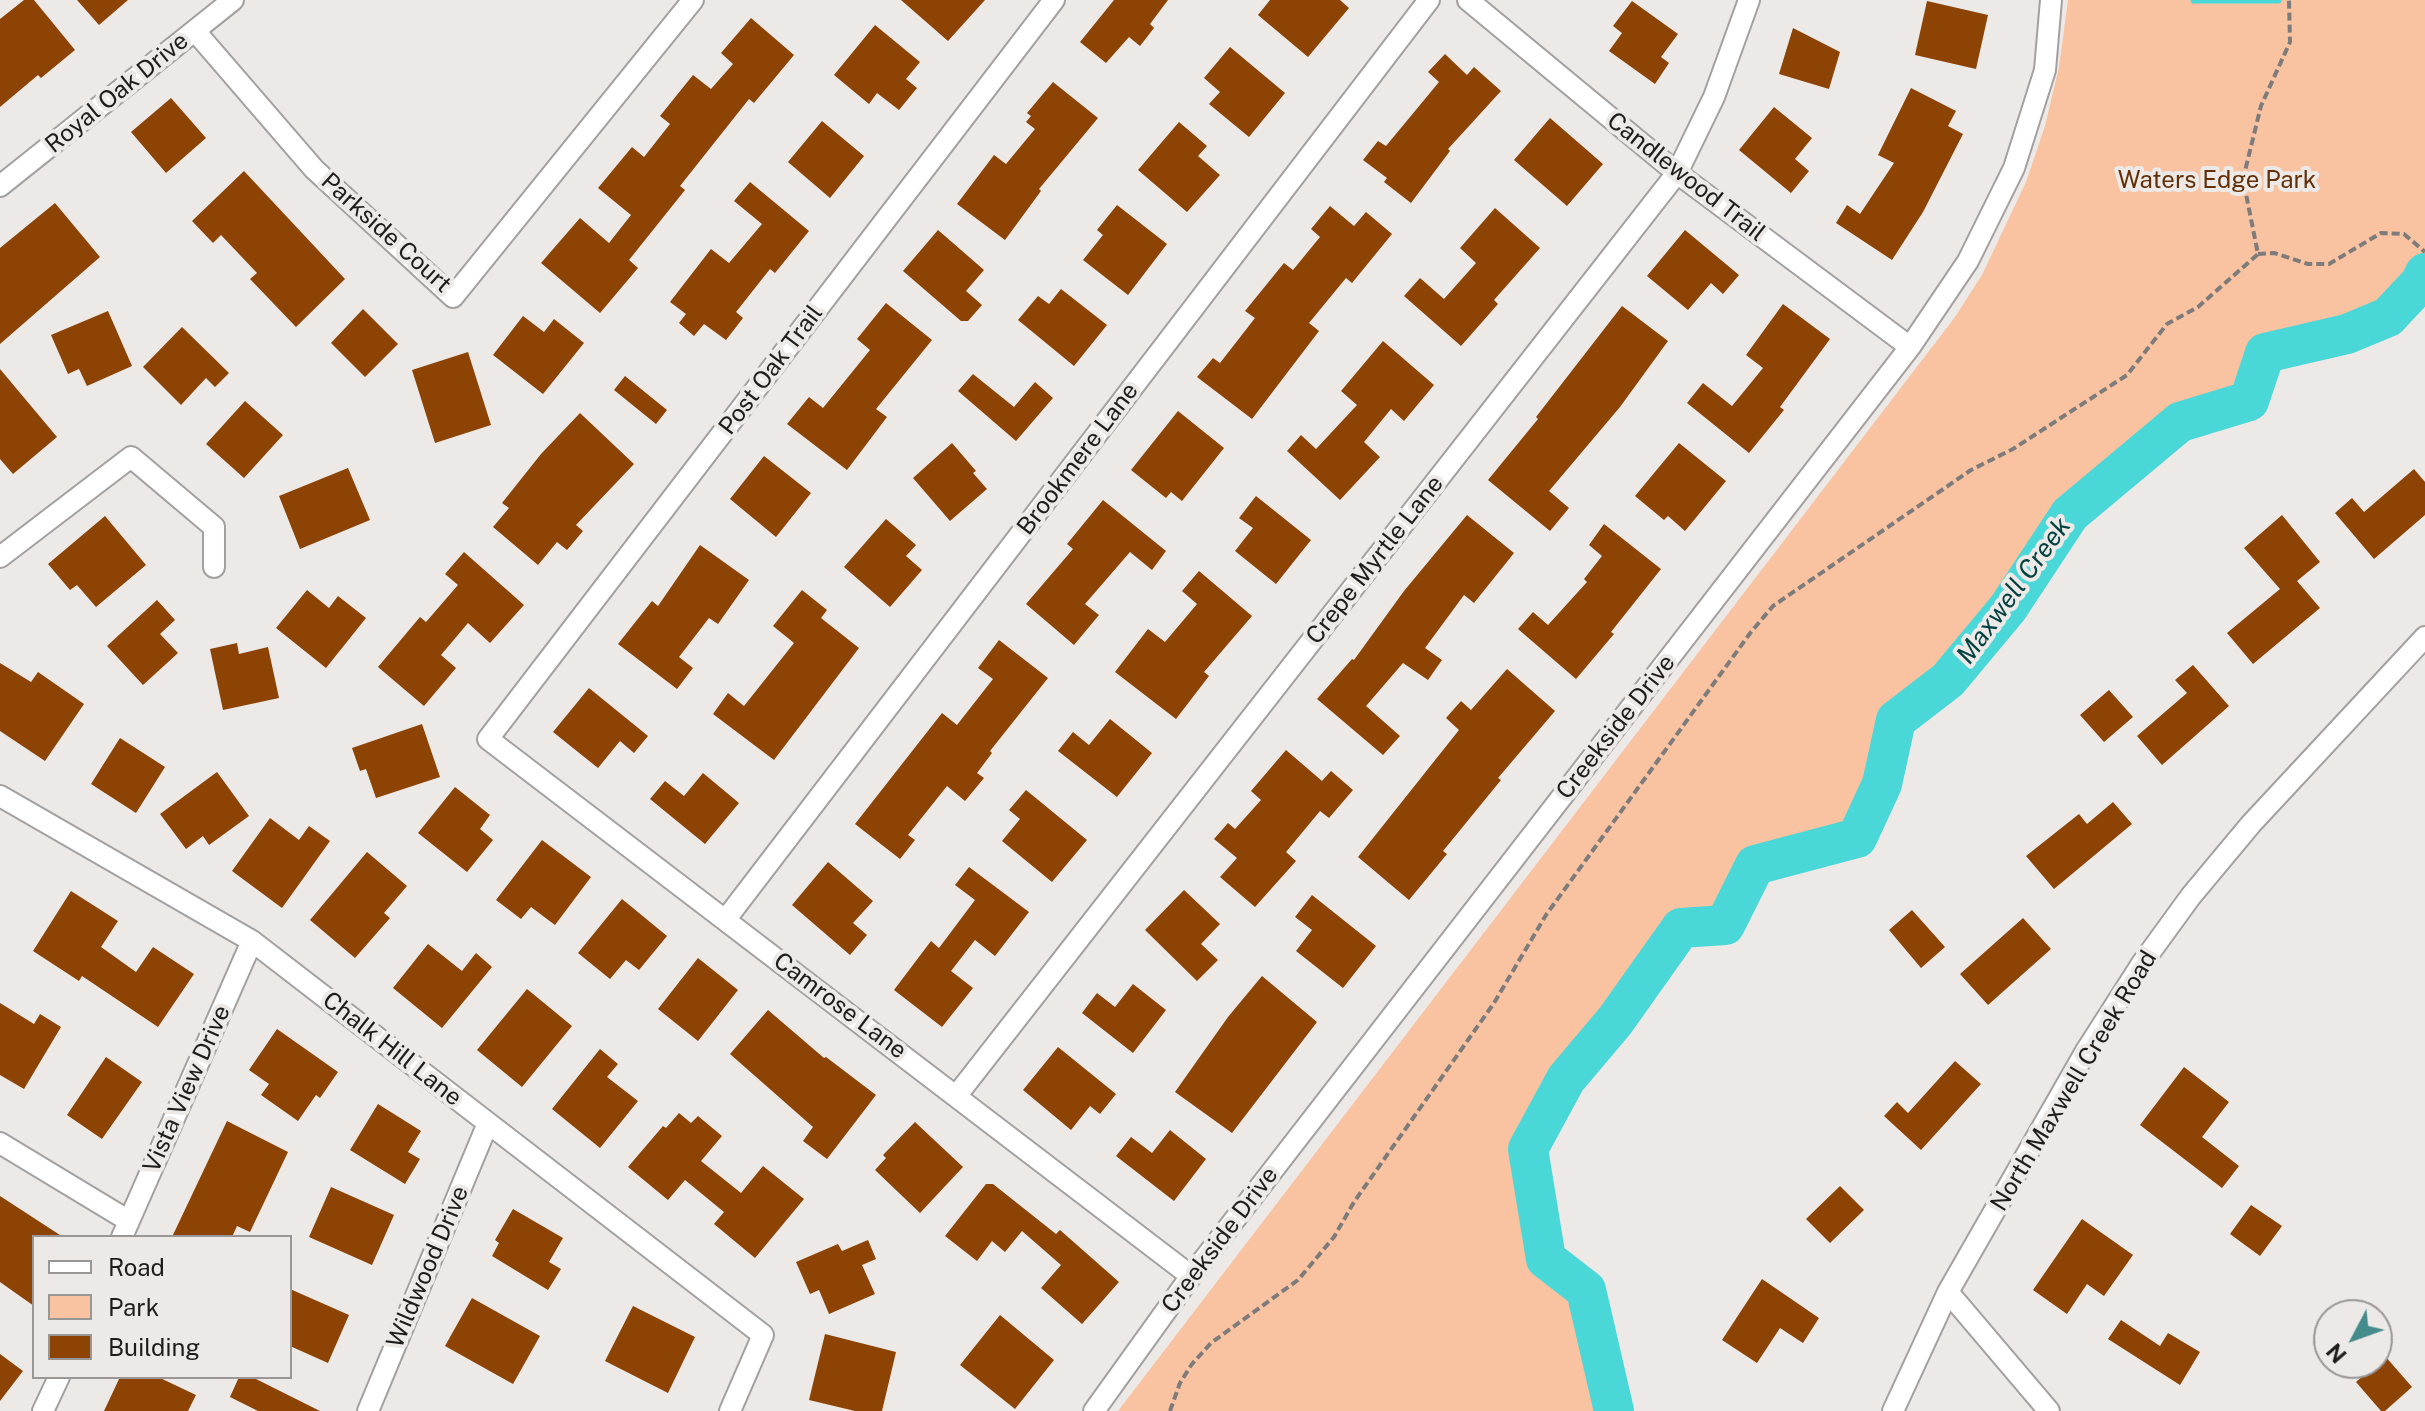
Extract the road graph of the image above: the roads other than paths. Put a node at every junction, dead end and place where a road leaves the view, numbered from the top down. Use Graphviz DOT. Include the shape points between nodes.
graph roads {
  1 [pos="233,0"];
  2 [pos="693,0"];
  3 [pos="1054,0"];
  4 [pos="1429,0"];
  5 [pos="1468,0"];
  6 [pos="1749,0"];
  7 [pos="2051,0"];
  8 [pos="195,31"];
  9 [pos="1677,173"];
  10 [pos="0,186"];
  11 [pos="1910,347"];
  12 [pos="0,557"];
  13 [pos="214,567"];
  14 [pos="2425,637"];
  15 [pos="488,739"];
  16 [pos="0,796"];
  17 [pos="726,919"];
  18 [pos="252,941"];
  19 [pos="957,1095"];
  20 [pos="488,1123"];
  21 [pos="0,1143"];
  22 [pos="126,1229"];
  23 [pos="1191,1276"];
  24 [pos="1948,1292"];
  25 [pos="58,1379"];
  26 [pos="43,1411"];
  27 [pos="368,1411"];
  28 [pos="730,1411"];
  29 [pos="1094,1411"];
  30 [pos="1893,1411"];
  31 [pos="2049,1411"];
  1 -- 8 [label="street, Royal Oak Drive"];
  2 -- 8 [label="street, Parkside Court" via="453,297 314,169"];
  3 -- 15 [label="street, Post Oak Trail"];
  4 -- 17 [label="street, Brookmere Lane"];
  5 -- 9 [label="street, Candlewood Trail"];
  6 -- 9 [label="street, Crepe Myrtle Lane" via="1714,97"];
  7 -- 11 [label="street, Creekside Drive" via="2045,70 2014,168 1968,261"];
  8 -- 10 [label="street, Royal Oak Drive"];
  9 -- 11 [label="street, Candlewood Trail"];
  9 -- 19 [label="street, Crepe Myrtle Lane"];
  11 -- 23 [label="street, Creekside Drive"];
  12 -- 13 [label="street" via="131,457 214,527"];
  14 -- 24 [label="street, North Maxwell Creek Road" via="2191,896 2086,1051"];
  15 -- 17 [label="street, Camrose Lane"];
  16 -- 18 [label="street, Chalk Hill Lane"];
  17 -- 19 [label="street, Camrose Lane"];
  18 -- 20 [label="street, Chalk Hill Lane"];
  18 -- 22 [label="street, Vista View Drive"];
  19 -- 23 [label="street, Camrose Lane"];
  20 -- 27 [label="street, Wildwood Drive"];
  20 -- 28 [label="street, Chalk Hill Lane" via="763,1335"];
  21 -- 22 [label="street"];
  23 -- 29 [label="street, Creekside Drive"];
  24 -- 30 [label="street, North Maxwell Creek Road"];
  24 -- 31 [label="street"];
  25 -- 26 [label="street"];
}
